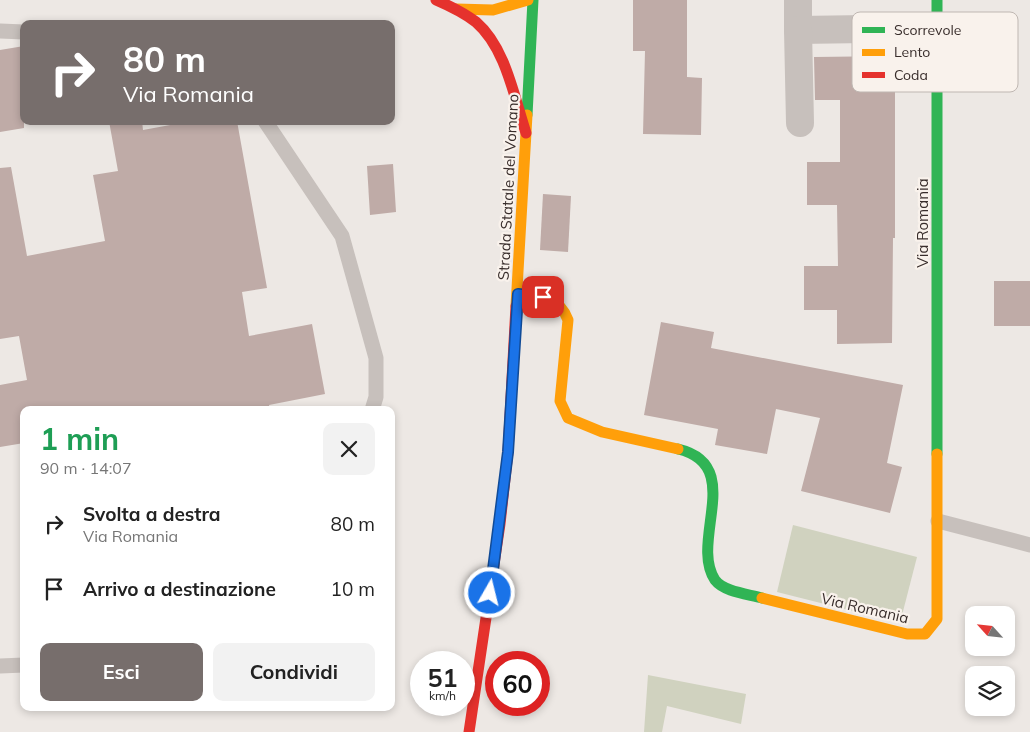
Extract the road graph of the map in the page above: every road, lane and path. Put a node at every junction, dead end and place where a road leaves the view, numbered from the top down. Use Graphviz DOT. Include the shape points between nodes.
graph roads {
  1 [pos="436,0"];
  2 [pos="528,0"];
  3 [pos="532,0"];
  4 [pos="798,0"];
  5 [pos="455,8"];
  6 [pos="852,29"];
  7 [pos="798,30"];
  8 [pos="0,31"];
  9 [pos="20,32"];
  10 [pos="936,92"];
  11 [pos="800,123"];
  12 [pos="268,125"];
  13 [pos="526,133"];
  14 [pos="518,294"];
  15 [pos="373,406"];
  16 [pos="938,521"];
  17 [pos="1030,545"];
  18 [pos="20,665"];
  19 [pos="0,666"];
  20 [pos="469,732"];
  1 -- 5 [label="street"];
  2 -- 5 [label="street" via="495,11"];
  3 -- 13 [label="street, Strada Statale del Vomano"];
  4 -- 7 [label="street"];
  5 -- 13 [label="street" via="478,24 494,45"];
  6 -- 7 [label="street"];
  7 -- 11 [label="street"];
  8 -- 9 [label="lane"];
  10 -- 16 [label="street, Via Romania"];
  12 -- 15 [label="lane" via="342,236 376,358"];
  13 -- 14 [label="street, Strada Statale del Vomano"];
  14 -- 16 [label="street, Via Romania" via="553,300 562,304 566,312 568,320 560,401 568,418 602,432 694,453 707,466 713,492 708,563 716,581 731,590 907,634 925,634 937,619"];
  14 -- 20 [label="street, Strada Statale del Vomano" via="500,524"];
  16 -- 17 [label="lane"];
  18 -- 19 [label="lane"];
}
